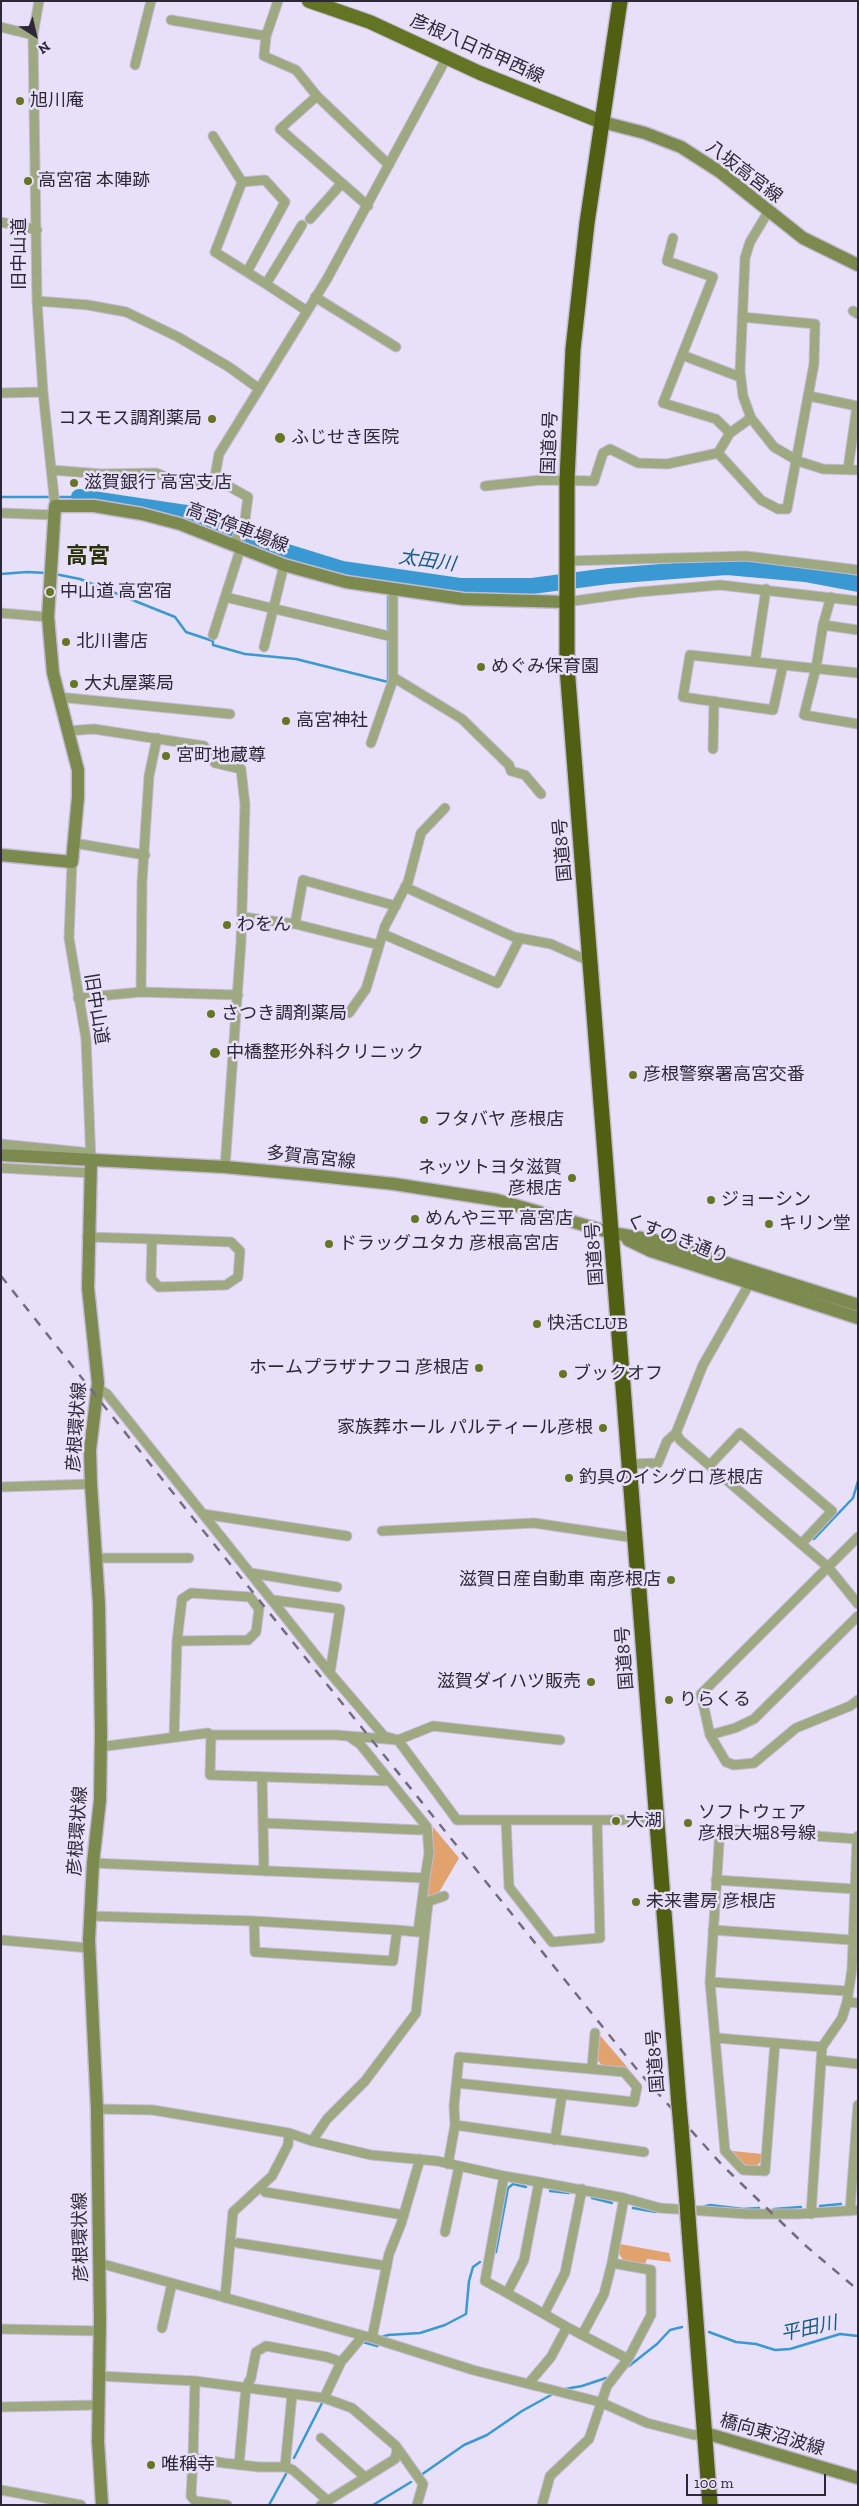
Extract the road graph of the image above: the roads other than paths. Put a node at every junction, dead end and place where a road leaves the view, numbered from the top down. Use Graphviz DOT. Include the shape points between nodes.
graph roads {
  1 [pos="39,1"];
  2 [pos="151,1"];
  3 [pos="278,1"];
  4 [pos="309,1"];
  5 [pos="620,1"];
  6 [pos="171,20"];
  7 [pos="1,27"];
  8 [pos="34,35"];
  9 [pos="266,36"];
  10 [pos="447,57"];
  11 [pos="135,66"];
  12 [pos="317,96"];
  13 [pos="602,122"];
  14 [pos="214,136"];
  15 [pos="389,165"];
  16 [pos="242,182"];
  17 [pos="342,183"];
  18 [pos="368,206"];
  19 [pos="768,212"];
  20 [pos="310,219"];
  21 [pos="1,222"];
  22 [pos="302,225"];
  23 [pos="37,230"];
  24 [pos="673,238"];
  25 [pos="858,265"];
  26 [pos="247,272"];
  27 [pos="266,284"];
  28 [pos="315,297"];
  29 [pos="37,301"];
  30 [pos="307,311"];
  31 [pos="742,317"];
  32 [pos="396,347"];
  33 [pos="682,355"];
  34 [pos="740,377"];
  35 [pos="258,388"];
  36 [pos="42,392"];
  37 [pos="1,393"];
  38 [pos="809,396"];
  39 [pos="752,418"];
  40 [pos="730,434"];
  41 [pos="718,453"];
  42 [pos="798,461"];
  43 [pos="853,469"];
  44 [pos="52,470"];
  45 [pos="567,480"];
  46 [pos="214,482"];
  47 [pos="485,486"];
  48 [pos="55,507"];
  49 [pos="1,514"];
  50 [pos="237,544"];
  51 [pos="566,563"];
  52 [pos="284,565"];
  53 [pos="858,570"];
  54 [pos="766,588"];
  55 [pos="393,589"];
  56 [pos="831,596"];
  57 [pos="225,598"];
  58 [pos="566,598"];
  59 [pos="858,601"];
  60 [pos="273,608"];
  61 [pos="1,613"];
  62 [pos="48,617"];
  63 [pos="823,625"];
  64 [pos="858,630"];
  65 [pos="213,635"];
  66 [pos="392,637"];
  67 [pos="264,647"];
  68 [pos="756,662"];
  69 [pos="783,665"];
  70 [pos="816,668"];
  71 [pos="858,673"];
  72 [pos="393,677"];
  73 [pos="58,697"];
  74 [pos="714,702"];
  75 [pos="230,714"];
  76 [pos="858,724"];
  77 [pos="67,731"];
  78 [pos="157,738"];
  79 [pos="371,742"];
  80 [pos="713,749"];
  81 [pos="540,794"];
  82 [pos="445,808"];
  83 [pos="74,843"];
  84 [pos="1,855"];
  85 [pos="145,855"];
  86 [pos="72,862"];
  87 [pos="406,887"];
  88 [pos="396,906"];
  89 [pos="242,916"];
  90 [pos="295,924"];
  91 [pos="383,934"];
  92 [pos="520,938"];
  93 [pos="380,945"];
  94 [pos="591,962"];
  95 [pos="141,992"];
  96 [pos="238,995"];
  97 [pos="78,998"];
  98 [pos="349,1013"];
  99 [pos="1,1144"];
  100 [pos="1,1155"];
  101 [pos="91,1162"];
  102 [pos="225,1167"];
  103 [pos="1,1168"];
  104 [pos="612,1233"];
  105 [pos="87,1238"];
  106 [pos="152,1239"];
  107 [pos="752,1279"];
  108 [pos="858,1305"];
  109 [pos="858,1318"];
  110 [pos="98,1388"];
  111 [pos="676,1433"];
  112 [pos="629,1464"];
  113 [pos="710,1466"];
  114 [pos="91,1484"];
  115 [pos="1,1487"];
  116 [pos="203,1514"];
  117 [pos="382,1531"];
  118 [pos="347,1536"];
  119 [pos="858,1537"];
  120 [pos="635,1538"];
  121 [pos="802,1544"];
  122 [pos="96,1558"];
  123 [pos="189,1558"];
  124 [pos="828,1566"];
  125 [pos="252,1573"];
  126 [pos="337,1587"];
  127 [pos="273,1600"];
  128 [pos="858,1604"];
  129 [pos="858,1616"];
  130 [pos="177,1641"];
  131 [pos="330,1673"];
  132 [pos="858,1700"];
  133 [pos="211,1735"];
  134 [pos="710,1735"];
  135 [pos="174,1737"];
  136 [pos="350,1738"];
  137 [pos="398,1740"];
  138 [pos="560,1740"];
  139 [pos="100,1745"];
  140 [pos="262,1777"];
  141 [pos="390,1781"];
  142 [pos="506,1820"];
  143 [pos="598,1820"];
  144 [pos="657,1820"];
  145 [pos="263,1823"];
  146 [pos="427,1827"];
  147 [pos="858,1837"];
  148 [pos="93,1863"];
  149 [pos="264,1871"];
  150 [pos="425,1878"];
  151 [pos="716,1880"];
  152 [pos="854,1889"];
  153 [pos="444,1896"];
  154 [pos="425,1903"];
  155 [pos="90,1916"];
  156 [pos="254,1921"];
  157 [pos="397,1930"];
  158 [pos="713,1930"];
  159 [pos="1,1940"];
  160 [pos="852,1940"];
  161 [pos="89,1948"];
  162 [pos="710,1982"];
  163 [pos="847,1991"];
  164 [pos="846,2002"];
  165 [pos="858,2003"];
  166 [pos="595,2033"];
  167 [pos="716,2038"];
  168 [pos="775,2043"];
  169 [pos="822,2047"];
  170 [pos="822,2060"];
  171 [pos="858,2064"];
  172 [pos="592,2068"];
  173 [pos="457,2083"];
  174 [pos="562,2094"];
  175 [pos="858,2105"];
  176 [pos="97,2109"];
  177 [pos="455,2125"];
  178 [pos="289,2133"];
  179 [pos="857,2136"];
  180 [pos="555,2140"];
  181 [pos="312,2141"];
  182 [pos="644,2152"];
  183 [pos="420,2159"];
  184 [pos="448,2164"];
  185 [pos="459,2167"];
  186 [pos="504,2176"];
  187 [pos="539,2182"];
  188 [pos="582,2189"];
  189 [pos="265,2192"];
  190 [pos="624,2198"];
  191 [pos="854,2211"];
  192 [pos="811,2214"];
  193 [pos="404,2215"];
  194 [pos="445,2232"];
  195 [pos="238,2243"];
  196 [pos="99,2263"];
  197 [pos="612,2263"];
  198 [pos="387,2266"];
  199 [pos="172,2283"];
  200 [pos="507,2293"];
  201 [pos="225,2298"];
  202 [pos="544,2314"];
  203 [pos="567,2327"];
  204 [pos="162,2328"];
  205 [pos="1,2329"];
  206 [pos="100,2330"];
  207 [pos="582,2335"];
  208 [pos="362,2337"];
  209 [pos="372,2338"];
  210 [pos="628,2359"];
  211 [pos="340,2362"];
  212 [pos="99,2376"];
  213 [pos="195,2381"];
  214 [pos="528,2383"];
  215 [pos="246,2387"];
  216 [pos="292,2395"];
  217 [pos="324,2398"];
  218 [pos="600,2402"];
  219 [pos="98,2405"];
  220 [pos="1,2408"];
  221 [pos="705,2433"];
  222 [pos="321,2438"];
  223 [pos="396,2446"];
  224 [pos="193,2458"];
  225 [pos="239,2465"];
  226 [pos="285,2467"];
  227 [pos="365,2477"];
  228 [pos="858,2478"];
  229 [pos="1,2490"];
  230 [pos="324,2503"];
  231 [pos="81,2505"];
  232 [pos="102,2505"];
  233 [pos="227,2505"];
  234 [pos="417,2505"];
  235 [pos="542,2505"];
  236 [pos="710,2505"];
  1 -- 8 [label="street, 旧中山道"];
  2 -- 11 [label="street"];
  3 -- 9 [label="street"];
  4 -- 10 [label="main road, 彦根八日市甲西線" via="370,22"];
  5 -- 13 [label="highway, 国道8号"];
  6 -- 9 [label="street"];
  7 -- 8 [label="street"];
  8 -- 23 [label="street, 旧中山道"];
  9 -- 12 [label="street" via="264,56 296,70"];
  10 -- 13 [label="main road, 彦根八日市甲西線"];
  10 -- 15 [label="street"];
  12 -- 15 [label="street"];
  12 -- 17 [label="street" via="280,129"];
  13 -- 19 [label="main road, 八坂高宮線" via="681,147 720,172"];
  13 -- 45 [label="highway, 国道8号" via="586,223 573,348"];
  14 -- 16 [label="street"];
  15 -- 18 [label="street"];
  16 -- 26 [label="street" via="215,252"];
  16 -- 26 [label="street" via="265,180 285,202"];
  17 -- 18 [label="street"];
  17 -- 20 [label="street"];
  18 -- 28 [label="street"];
  19 -- 25 [label="main road, 八坂高宮線" via="803,238"];
  19 -- 31 [label="street" via="750,242 745,258"];
  21 -- 23 [label="street"];
  22 -- 27 [label="street"];
  23 -- 29 [label="street, 旧中山道"];
  24 -- 33 [label="street" via="667,260 713,277"];
  26 -- 27 [label="street"];
  27 -- 30 [label="street"];
  28 -- 30 [label="street"];
  28 -- 32 [label="street"];
  29 -- 35 [label="street" via="126,312 178,337"];
  29 -- 36 [label="street, 旧中山道"];
  30 -- 35 [label="street"];
  31 -- 34 [label="street"];
  31 -- 38 [label="street" via="815,324"];
  33 -- 34 [label="street"];
  33 -- 40 [label="street" via="664,403 716,419"];
  34 -- 39 [label="street"];
  35 -- 46 [label="street" via="219,454"];
  36 -- 37 [label="street"];
  36 -- 44 [label="street, 旧中山道"];
  38 -- 42 [label="street"];
  38 -- 43 [label="street" via="858,406"];
  39 -- 40 [label="street"];
  39 -- 42 [label="street" via="774,446"];
  40 -- 41 [label="street"];
  41 -- 42 [label="street" via="761,500 778,509 788,509"];
  41 -- 45 [label="street" via="667,464 638,463 610,449 603,453 594,480"];
  42 -- 43 [label="street" via="823,469"];
  44 -- 46 [label="street" via="101,474 156,473 179,482"];
  44 -- 48 [label="street, 旧中山道"];
  45 -- 47 [label="street"];
  45 -- 51 [label="highway, 国道8号"];
  46 -- 50 [label="street" via="248,497"];
  48 -- 49 [label="street"];
  48 -- 50 [label="main road, 高宮停車場線" via="94,506 142,514"];
  48 -- 62 [label="main road"];
  50 -- 52 [label="main road, 高宮停車場線"];
  50 -- 57 [label="street"];
  51 -- 53 [label="street" via="746,556"];
  51 -- 58 [label="highway, 国道8号"];
  52 -- 55 [label="main road, 高宮停車場線" via="346,582"];
  52 -- 60 [label="street"];
  54 -- 56 [label="street"];
  54 -- 58 [label="street" via="720,585"];
  54 -- 68 [label="street"];
  55 -- 58 [label="main road, 高宮停車場線" via="463,599"];
  55 -- 66 [label="street"];
  56 -- 59 [label="street"];
  56 -- 63 [label="street"];
  57 -- 60 [label="street"];
  57 -- 65 [label="street"];
  58 -- 94 [label="highway, 国道8号" via="567,667"];
  60 -- 66 [label="street"];
  60 -- 67 [label="street"];
  61 -- 62 [label="street"];
  62 -- 73 [label="main road"];
  63 -- 64 [label="street"];
  63 -- 70 [label="street"];
  66 -- 72 [label="street"];
  68 -- 69 [label="street"];
  68 -- 74 [label="street" via="690,655 683,697"];
  69 -- 70 [label="street"];
  69 -- 74 [label="street" via="773,710"];
  70 -- 71 [label="street"];
  70 -- 76 [label="street" via="804,715"];
  72 -- 79 [label="street"];
  72 -- 81 [label="street" via="462,719 510,765 511,771 526,775"];
  73 -- 75 [label="street"];
  73 -- 77 [label="main road"];
  74 -- 80 [label="street"];
  77 -- 78 [label="street" via="94,729"];
  77 -- 83 [label="main road" via="78,770"];
  78 -- 85 [label="street" via="149,776"];
  78 -- 89 [label="street" via="204,746 215,763 241,769 245,805"];
  82 -- 87 [label="street" via="421,833"];
  83 -- 85 [label="street"];
  83 -- 86 [label="main road"];
  84 -- 86 [label="main road"];
  85 -- 95 [label="street"];
  86 -- 97 [label="street, 旧中山道" via="69,938"];
  87 -- 88 [label="street"];
  87 -- 92 [label="street"];
  88 -- 90 [label="street" via="303,880"];
  88 -- 91 [label="street"];
  89 -- 90 [label="street"];
  89 -- 96 [label="street"];
  90 -- 93 [label="street"];
  91 -- 92 [label="street" via="496,983"];
  91 -- 93 [label="street"];
  92 -- 94 [label="street" via="551,944"];
  93 -- 98 [label="street" via="366,989"];
  94 -- 104 [label="highway, 国道8号"];
  95 -- 96 [label="street"];
  95 -- 97 [label="street"];
  96 -- 102 [label="street"];
  97 -- 101 [label="street, 旧中山道" via="89,1071"];
  99 -- 101 [label="street"];
  100 -- 101 [label="main road, 多賀高宮線"];
  101 -- 102 [label="main road, 多賀高宮線"];
  101 -- 103 [label="street"];
  101 -- 105 [label="main road, 彦根環状線"];
  102 -- 104 [label="main road, 多賀高宮線" via="385,1183 497,1200"];
  104 -- 107 [label="main road, くすのき通り" via="654,1240"];
  104 -- 112 [label="highway, 国道8号"];
  105 -- 106 [label="street"];
  105 -- 110 [label="main road, 彦根環状線" via="88,1288"];
  106 -- 106 [label="street" via="231,1242 240,1251 238,1277 226,1284 159,1287 152,1279"];
  107 -- 108 [label="main road, くすのき通り"];
  107 -- 109 [label="main road, くすのき通り"];
  107 -- 111 [label="street" via="704,1365"];
  110 -- 114 [label="main road, 彦根環状線" via="90,1450"];
  110 -- 116 [label="street" via="107,1394"];
  111 -- 112 [label="street" via="667,1441 658,1463"];
  111 -- 113 [label="street"];
  112 -- 120 [label="highway, 国道8号"];
  113 -- 121 [label="street"];
  113 -- 121 [label="street" via="740,1433 832,1511"];
  114 -- 115 [label="street"];
  114 -- 122 [label="main road, 彦根環状線"];
  116 -- 118 [label="street"];
  116 -- 125 [label="street"];
  117 -- 120 [label="street" via="534,1523"];
  119 -- 124 [label="street"];
  120 -- 144 [label="highway, 国道8号"];
  121 -- 124 [label="street"];
  122 -- 123 [label="street"];
  122 -- 139 [label="main road, 彦根環状線" via="101,1672"];
  124 -- 128 [label="street"];
  124 -- 134 [label="street" via="701,1694"];
  125 -- 126 [label="street"];
  125 -- 127 [label="street"];
  127 -- 131 [label="street"];
  127 -- 131 [label="street" via="340,1609"];
  129 -- 134 [label="street" via="754,1719"];
  130 -- 130 [label="street" via="182,1599 191,1593 250,1597 259,1610 256,1632 248,1640"];
  130 -- 135 [label="street"];
  131 -- 137 [label="street" via="384,1736"];
  132 -- 134 [label="street" via="796,1728 754,1762 734,1766 726,1762"];
  133 -- 135 [label="street"];
  133 -- 136 [label="street" via="336,1735"];
  133 -- 140 [label="street" via="210,1774"];
  135 -- 139 [label="street"];
  136 -- 137 [label="street"];
  136 -- 141 [label="street" via="360,1744"];
  137 -- 138 [label="street" via="433,1726"];
  137 -- 142 [label="street" via="457,1820"];
  139 -- 148 [label="main road, 彦根環状線" via="100,1800"];
  140 -- 141 [label="street"];
  140 -- 145 [label="street"];
  141 -- 146 [label="street"];
  142 -- 143 [label="street"];
  142 -- 143 [label="street" via="508,1887 552,1942 600,1938"];
  143 -- 144 [label="street"];
  144 -- 221 [label="highway, 国道8号, bridge"];
  145 -- 146 [label="street" via="420,1830"];
  145 -- 149 [label="street"];
  146 -- 150 [label="street" via="429,1853"];
  147 -- 151 [label="street" via="720,1830"];
  147 -- 152 [label="street"];
  148 -- 149 [label="street"];
  148 -- 155 [label="main road, 彦根環状線"];
  149 -- 150 [label="street"];
  150 -- 154 [label="street"];
  151 -- 152 [label="street"];
  151 -- 158 [label="street"];
  152 -- 160 [label="street"];
  153 -- 154 [label="street"];
  154 -- 157 [label="street" via="418,1932"];
  154 -- 181 [label="street" via="416,2013 365,2081 327,2119"];
  155 -- 156 [label="street"];
  155 -- 161 [label="main road, 彦根環状線"];
  156 -- 157 [label="street"];
  156 -- 157 [label="street" via="255,1952 392,1961"];
  158 -- 160 [label="street"];
  158 -- 162 [label="street"];
  159 -- 161 [label="street"];
  160 -- 163 [label="street" via="852,1969"];
  161 -- 176 [label="main road, 彦根環状線"];
  162 -- 163 [label="street"];
  162 -- 167 [label="street"];
  163 -- 164 [label="street"];
  164 -- 165 [label="street"];
  164 -- 169 [label="street" via="842,2018"];
  166 -- 172 [label="street"];
  167 -- 168 [label="street"];
  167 -- 168 [label="street" via="725,2151 743,2170 765,2171"];
  168 -- 169 [label="street"];
  169 -- 170 [label="street"];
  170 -- 171 [label="street"];
  170 -- 192 [label="street"];
  172 -- 173 [label="street" via="459,2057"];
  172 -- 174 [label="street" via="624,2072 637,2087 634,2102"];
  173 -- 174 [label="street"];
  173 -- 177 [label="street"];
  174 -- 180 [label="street"];
  175 -- 179 [label="street"];
  176 -- 178 [label="street" via="153,2110"];
  176 -- 196 [label="main road, 彦根環状線"];
  177 -- 180 [label="street"];
  177 -- 184 [label="street"];
  178 -- 181 [label="street"];
  178 -- 201 [label="street" via="288,2145 272,2176 233,2212"];
  179 -- 191 [label="street"];
  180 -- 182 [label="street"];
  181 -- 183 [label="street" via="370,2155"];
  183 -- 184 [label="street"];
  183 -- 193 [label="street"];
  184 -- 185 [label="street"];
  185 -- 186 [label="street"];
  185 -- 194 [label="street"];
  186 -- 187 [label="street"];
  186 -- 200 [label="street" via="484,2281"];
  187 -- 188 [label="street"];
  187 -- 200 [label="street" via="524,2260"];
  188 -- 190 [label="street"];
  188 -- 202 [label="street" via="565,2273"];
  189 -- 193 [label="street"];
  190 -- 192 [label="street" via="660,2208 748,2214"];
  190 -- 197 [label="street"];
  191 -- 192 [label="street"];
  193 -- 198 [label="street"];
  195 -- 198 [label="street"];
  196 -- 199 [label="street"];
  196 -- 206 [label="main road, 彦根環状線"];
  197 -- 207 [label="street" via="604,2294"];
  197 -- 210 [label="street" via="651,2270 651,2315"];
  198 -- 209 [label="street"];
  199 -- 201 [label="street"];
  199 -- 204 [label="street"];
  200 -- 202 [label="street"];
  201 -- 208 [label="street"];
  202 -- 203 [label="street"];
  203 -- 207 [label="street"];
  203 -- 214 [label="street" via="551,2357"];
  205 -- 206 [label="street"];
  206 -- 212 [label="main road, 彦根環状線"];
  207 -- 210 [label="street"];
  208 -- 209 [label="street"];
  208 -- 211 [label="street"];
  209 -- 214 [label="street" via="473,2370"];
  210 -- 218 [label="street" via="607,2386"];
  211 -- 215 [label="street" via="266,2346 256,2352"];
  211 -- 217 [label="street"];
  212 -- 213 [label="street"];
  212 -- 219 [label="main road, 彦根環状線"];
  213 -- 215 [label="street"];
  213 -- 224 [label="street"];
  214 -- 218 [label="street"];
  215 -- 216 [label="street"];
  215 -- 225 [label="street"];
  216 -- 217 [label="street"];
  216 -- 226 [label="street"];
  217 -- 223 [label="street" via="352,2408"];
  218 -- 221 [label="street" via="646,2422 694,2434"];
  218 -- 235 [label="street" via="588,2439 550,2476"];
  219 -- 220 [label="street"];
  219 -- 232 [label="main road, 彦根環状線"];
  221 -- 228 [label="main road, 橋向東沼波線"];
  221 -- 236 [label="highway, 国道8号"];
  222 -- 227 [label="street"];
  223 -- 227 [label="street" via="395,2459"];
  223 -- 234 [label="street" via="423,2484"];
  224 -- 225 [label="street"];
  224 -- 233 [label="street" via="191,2496 195,2501"];
  225 -- 226 [label="street"];
  226 -- 230 [label="street" via="293,2470"];
  227 -- 230 [label="street"];
  229 -- 231 [label="street"];
}
